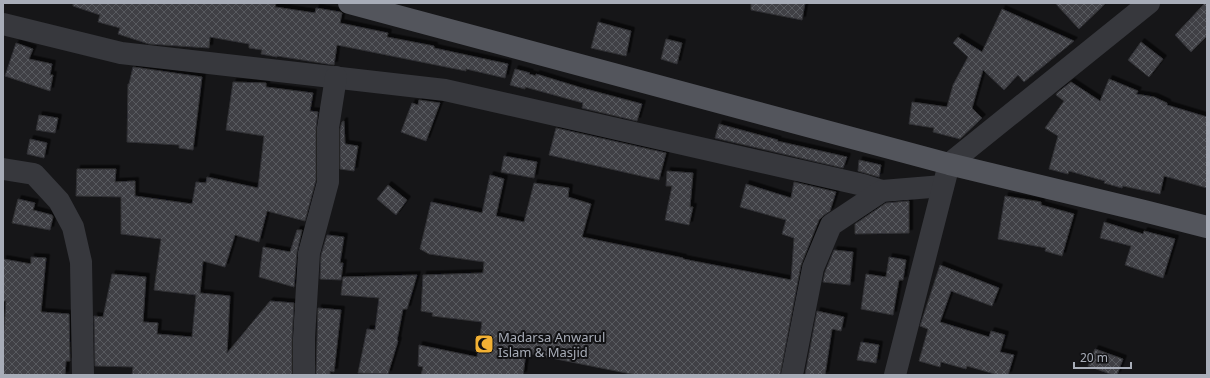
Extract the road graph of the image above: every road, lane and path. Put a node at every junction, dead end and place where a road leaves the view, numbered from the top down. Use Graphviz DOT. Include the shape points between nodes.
graph roads {
  1 [pos="349,3"];
  2 [pos="1149,3"];
  3 [pos="3,24"];
  4 [pos="336,77"];
  5 [pos="949,164"];
  6 [pos="3,169"];
  7 [pos="943,186"];
  8 [pos="882,191"];
  9 [pos="1207,227"];
  10 [pos="83,375"];
  11 [pos="304,375"];
  12 [pos="792,375"];
  13 [pos="895,375"];
  1 -- 5 [label="main road"];
  2 -- 5 [label="street"];
  3 -- 4 [label="street" via="121,53"];
  4 -- 8 [label="street" via="445,90"];
  4 -- 11 [label="street" via="328,128 328,182 309,253"];
  5 -- 7 [label="street"];
  5 -- 9 [label="main road"];
  6 -- 10 [label="street" via="34,174 59,201 73,227 80,262"];
  7 -- 8 [label="street"];
  7 -- 13 [label="street"];
  8 -- 12 [label="street" via="831,225 813,268"];
}
